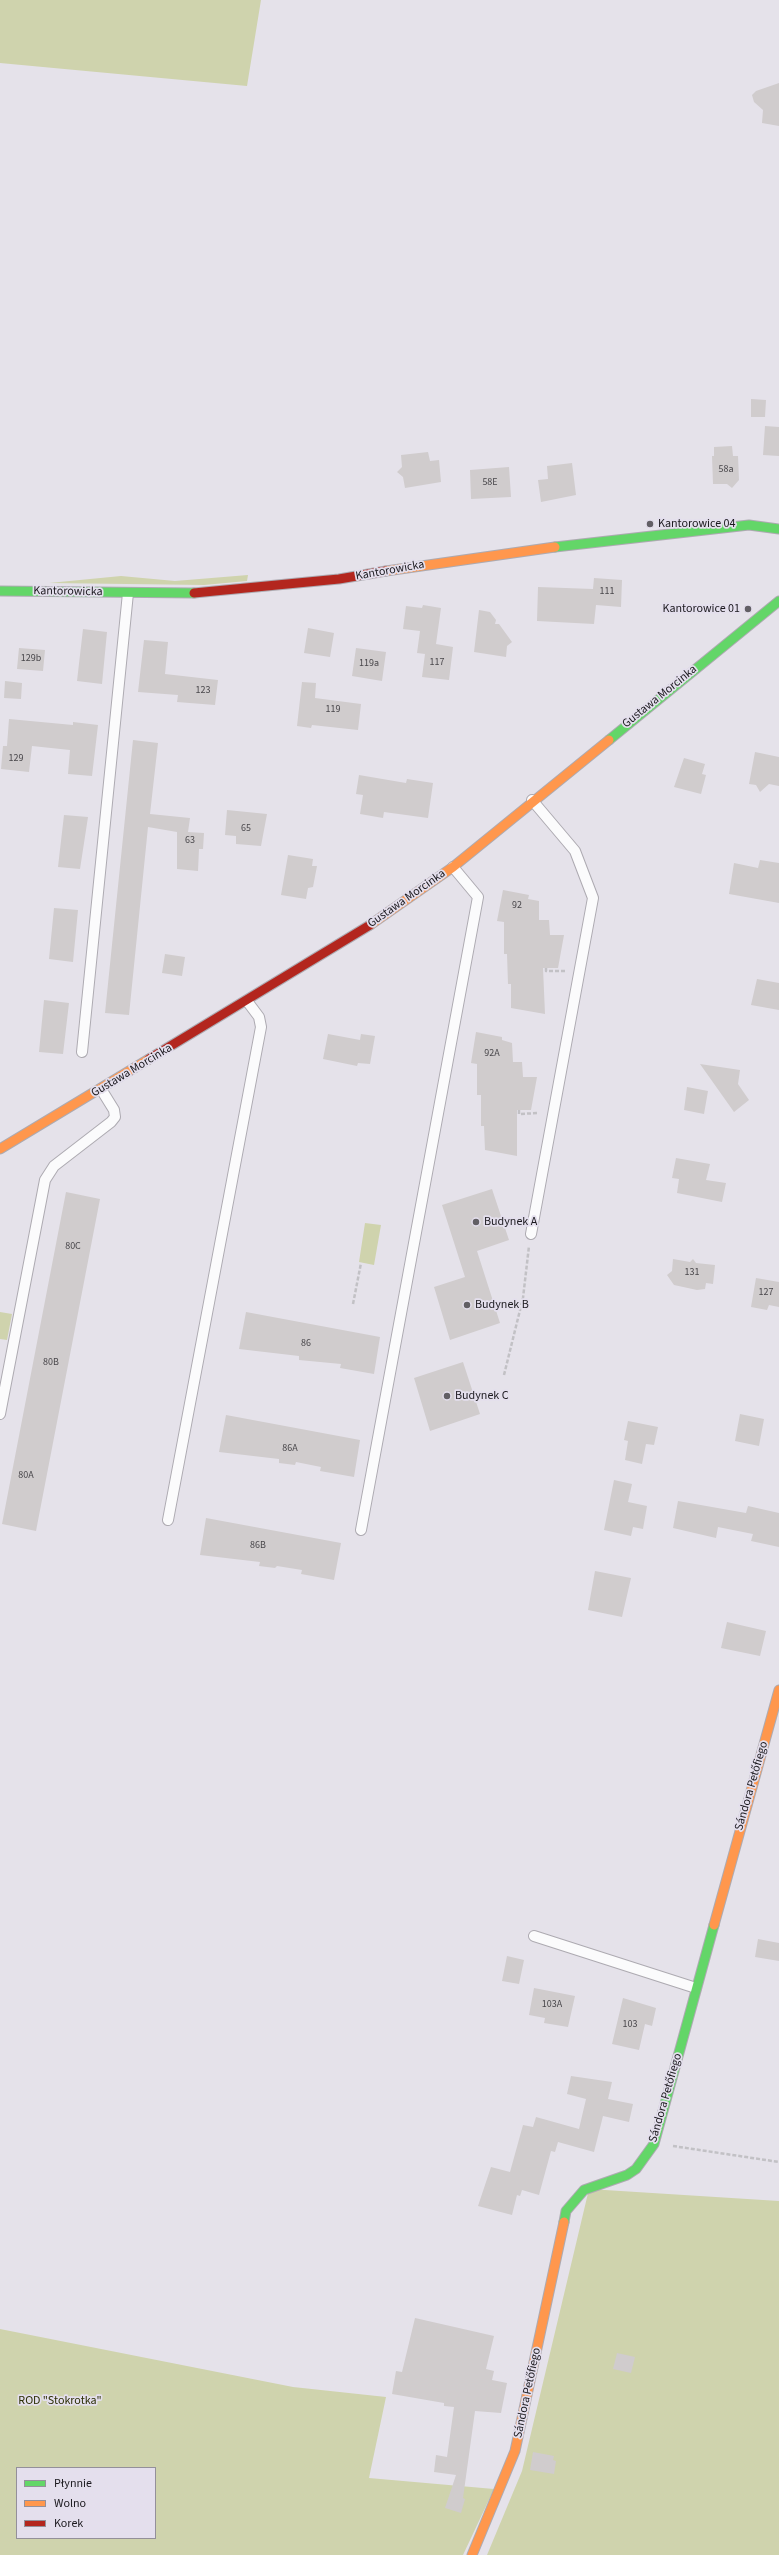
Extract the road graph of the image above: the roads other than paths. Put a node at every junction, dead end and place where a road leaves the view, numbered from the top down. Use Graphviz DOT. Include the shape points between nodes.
graph roads {
  1 [pos="779,529"];
  2 [pos="0,591"];
  3 [pos="128,593"];
  4 [pos="779,601"];
  5 [pos="532,800"];
  6 [pos="453,867"];
  7 [pos="247,1001"];
  8 [pos="82,1052"];
  9 [pos="101,1089"];
  10 [pos="0,1149"];
  11 [pos="531,1234"];
  12 [pos="0,1414"];
  13 [pos="168,1520"];
  14 [pos="361,1530"];
  15 [pos="779,1690"];
  16 [pos="534,1936"];
  17 [pos="696,1988"];
  18 [pos="472,2555"];
  1 -- 3 [label="street, Kantorowicka" via="749,525 565,544 339,579 198,593"];
  2 -- 3 [label="street, Kantorowicka"];
  3 -- 8 [label="lane"];
  4 -- 5 [label="street, Gustawa Morcinka"];
  5 -- 6 [label="street, Gustawa Morcinka"];
  5 -- 11 [label="lane" via="575,851 593,898"];
  6 -- 7 [label="street, Gustawa Morcinka" via="385,916"];
  6 -- 14 [label="lane" via="478,897"];
  7 -- 9 [label="street, Gustawa Morcinka"];
  7 -- 13 [label="lane" via="259,1017 261,1027"];
  9 -- 10 [label="street, Gustawa Morcinka"];
  9 -- 12 [label="lane" via="114,1110 115,1117 54,1166 45,1180"];
  15 -- 17 [label="street, Sándora Petőfiego"];
  16 -- 17 [label="lane"];
  17 -- 18 [label="street, Sándora Petőfiego" via="654,2144 636,2169 627,2175 584,2190 566,2211 515,2451"];
}
